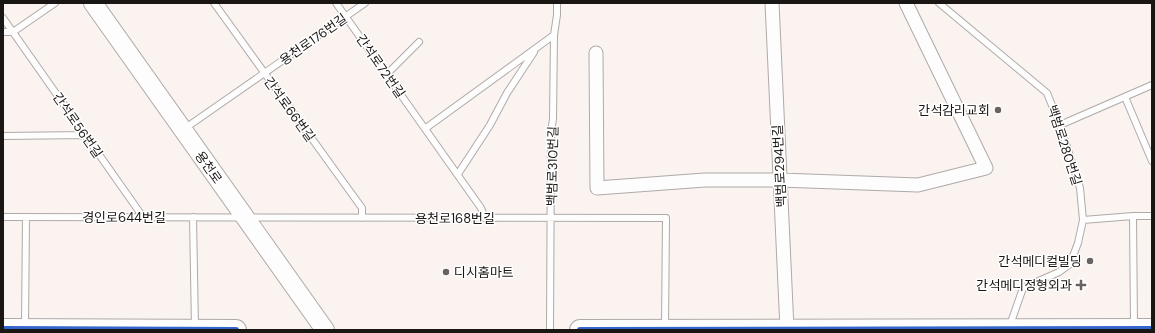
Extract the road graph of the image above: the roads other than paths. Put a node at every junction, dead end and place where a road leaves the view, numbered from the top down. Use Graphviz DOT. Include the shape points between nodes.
graph roads {
  1 [pos="55,3"];
  2 [pos="93,3"];
  3 [pos="214,3"];
  4 [pos="336,3"];
  5 [pos="365,3"];
  6 [pos="557,3"];
  7 [pos="772,3"];
  8 [pos="906,3"];
  9 [pos="939,3"];
  10 [pos="346,16"];
  11 [pos="3,18"];
  12 [pos="3,32"];
  13 [pos="13,32"];
  14 [pos="554,35"];
  15 [pos="419,42"];
  16 [pos="536,48"];
  17 [pos="596,53"];
  18 [pos="264,73"];
  19 [pos="387,74"];
  20 [pos="1152,85"];
  21 [pos="1125,97"];
  22 [pos="1060,125"];
  23 [pos="426,128"];
  24 [pos="183,130"];
  25 [pos="85,135"];
  26 [pos="3,136"];
  27 [pos="1152,161"];
  28 [pos="458,174"];
  29 [pos="780,180"];
  30 [pos="1133,216"];
  31 [pos="1152,216"];
  32 [pos="3,217"];
  33 [pos="26,217"];
  34 [pos="143,218"];
  35 [pos="193,218"];
  36 [pos="245,218"];
  37 [pos="362,218"];
  38 [pos="485,218"];
  39 [pos="552,218"];
  40 [pos="1083,220"];
  41 [pos="3,329"];
  42 [pos="25,329"];
  43 [pos="787,329"];
  44 [pos="1000,329"];
  45 [pos="1068,329"];
  46 [pos="1140,329"];
  47 [pos="195,330"];
  48 [pos="236,330"];
  49 [pos="324,330"];
  50 [pos="550,330"];
  51 [pos="580,330"];
  52 [pos="644,330"];
  53 [pos="665,330"];
  54 [pos="735,330"];
  1 -- 13 [label="lane"];
  2 -- 24 [label="street, 용천로"];
  3 -- 18 [label="lane, 간석로66번길"];
  4 -- 10 [label="lane, 간석로72번길"];
  5 -- 10 [label="lane, 용천로176번길"];
  6 -- 14 [label="lane, 백범로310번길" via="558,15"];
  7 -- 29 [label="street, 백범로294번길"];
  8 -- 29 [label="street" via="986,168 918,186"];
  9 -- 22 [label="lane, 백범로280번길" via="1047,93"];
  10 -- 18 [label="lane, 용천로176번길"];
  10 -- 19 [label="lane, 간석로72번길"];
  11 -- 13 [label="lane, 간석로56번길"];
  12 -- 13 [label="lane"];
  13 -- 25 [label="lane, 간석로56번길"];
  14 -- 16 [label="lane"];
  14 -- 39 [label="lane, 백범로310번길"];
  15 -- 19 [label="lane"];
  16 -- 23 [label="lane"];
  16 -- 28 [label="lane"];
  17 -- 29 [label="street" via="597,188 705,180"];
  18 -- 24 [label="lane, 용천로176번길"];
  18 -- 37 [label="lane, 간석로66번길" via="362,208"];
  19 -- 23 [label="lane, 간석로72번길"];
  20 -- 21 [label="lane"];
  21 -- 22 [label="lane"];
  21 -- 27 [label="lane"];
  22 -- 40 [label="lane, 백범로280번길" via="1080,188"];
  23 -- 28 [label="lane, 간석로72번길"];
  24 -- 36 [label="street, 용천로"];
  25 -- 26 [label="lane"];
  25 -- 34 [label="lane, 간석로56번길"];
  28 -- 38 [label="lane, 간석로72번길"];
  29 -- 43 [label="street, 백범로294번길"];
  30 -- 31 [label="lane"];
  30 -- 40 [label="lane"];
  30 -- 46 [label="lane"];
  32 -- 33 [label="lane, 경인로644번길"];
  33 -- 34 [label="lane, 경인로644번길"];
  33 -- 42 [label="lane"];
  34 -- 35 [label="lane, 경인로644번길"];
  35 -- 36 [label="lane, 경인로644번길"];
  35 -- 47 [label="lane"];
  36 -- 37 [label="lane, 용천로168번길"];
  36 -- 49 [label="street, 용천로"];
  37 -- 38 [label="lane, 용천로168번길"];
  38 -- 39 [label="lane, 용천로168번길"];
  39 -- 50 [label="lane, 백범로310번길"];
  39 -- 53 [label="lane, 용천로168번길" via="666,218"];
  40 -- 44 [label="lane, 백범로280번길" via="1070,264 1059,272 1023,288"];
  41 -- 42 [label="main road"];
  42 -- 47 [label="main road"];
  43 -- 44 [label="main road"];
  43 -- 54 [label="main road"];
  44 -- 45 [label="main road"];
  45 -- 46 [label="main road"];
  47 -- 48 [label="main road"];
  51 -- 52 [label="main road"];
  52 -- 53 [label="main road"];
  53 -- 54 [label="main road"];
}
